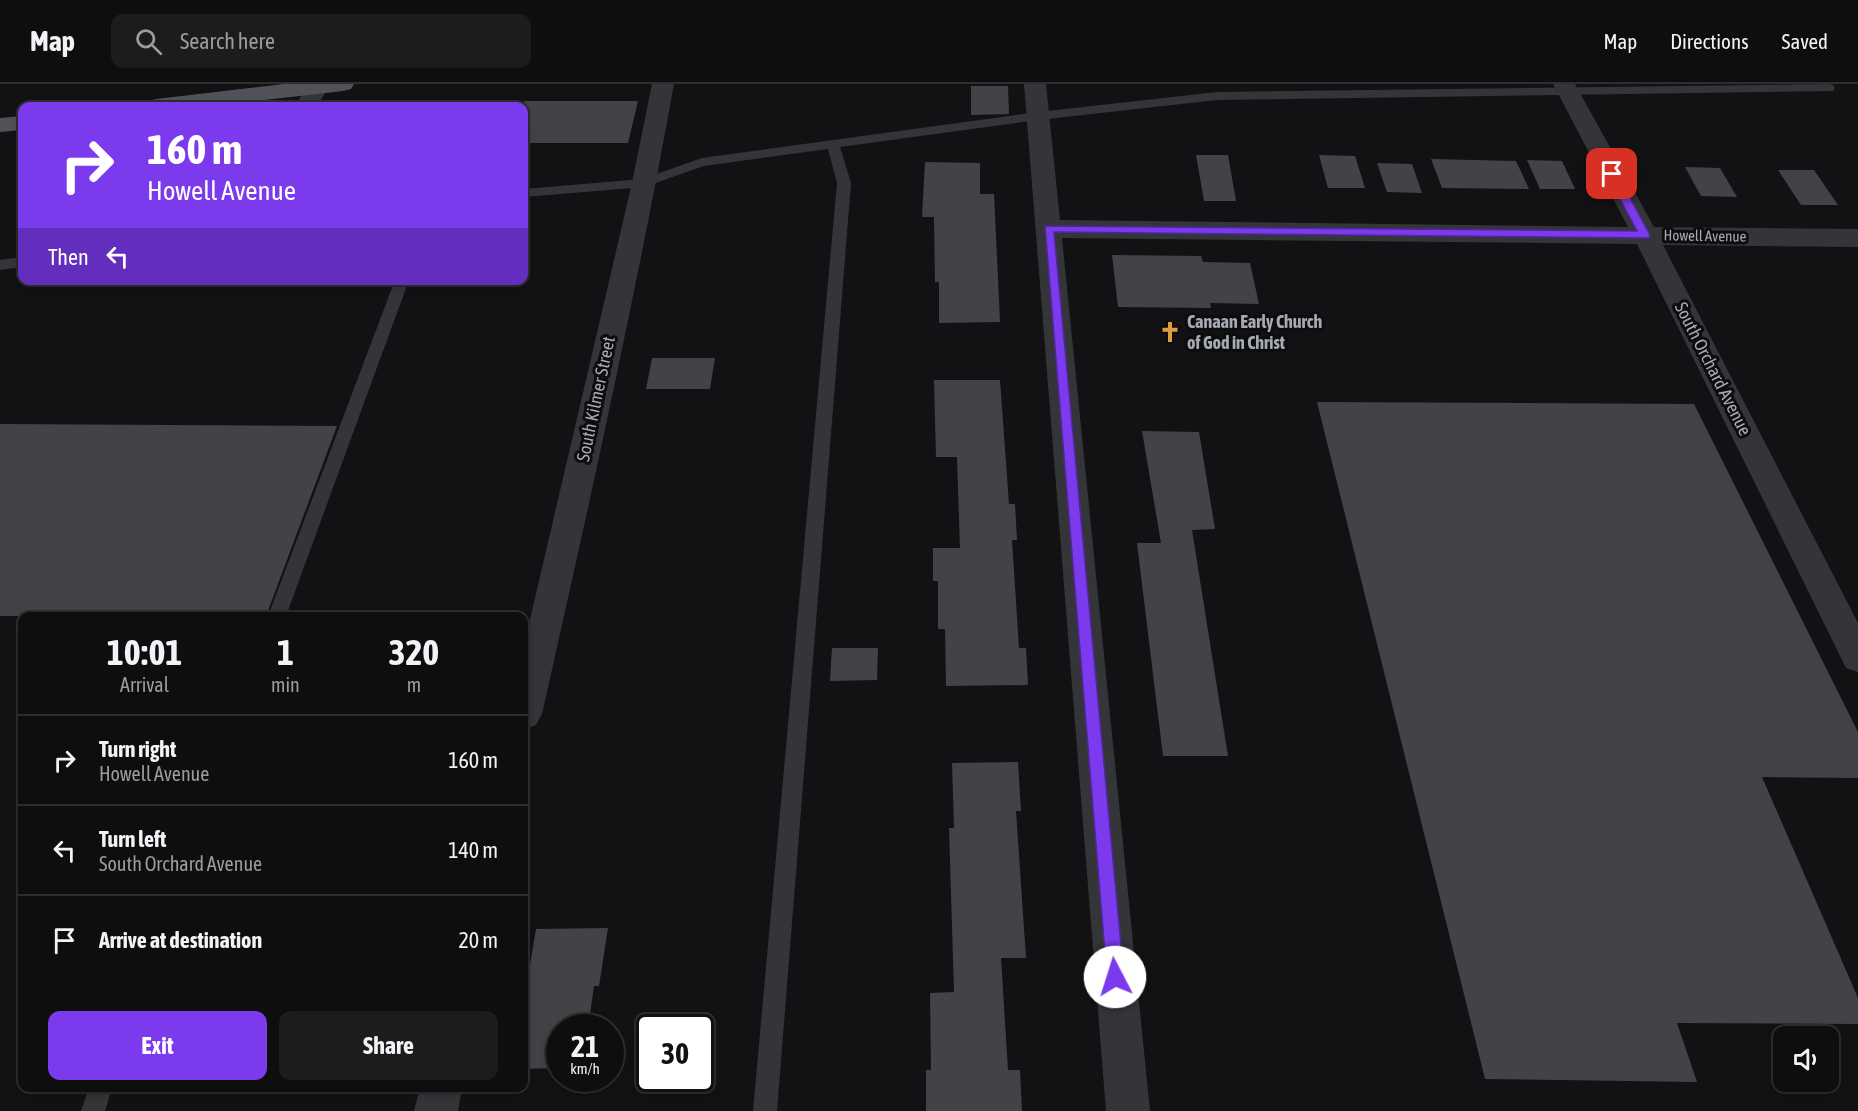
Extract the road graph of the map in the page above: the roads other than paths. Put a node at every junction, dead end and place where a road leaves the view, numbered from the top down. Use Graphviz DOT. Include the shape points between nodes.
graph roads {
  1 [pos="663,84"];
  2 [pos="1566,88"];
  3 [pos="1829,88"];
  4 [pos="324,89"];
  5 [pos="1036,100"];
  6 [pos="196,102"];
  7 [pos="18,123"];
  8 [pos="0,125"];
  9 [pos="833,145"];
  10 [pos="644,183"];
  11 [pos="528,193"];
  12 [pos="1048,229"];
  13 [pos="1645,235"];
  14 [pos="1858,238"];
  15 [pos="18,263"];
  16 [pos="0,265"];
  17 [pos="400,285"];
  18 [pos="278,612"];
  19 [pos="1858,657"];
  20 [pos="528,697"];
  21 [pos="100,1092"];
  22 [pos="440,1092"];
  23 [pos="93,1111"];
  24 [pos="436,1111"];
  25 [pos="765,1111"];
  26 [pos="1128,1111"];
  1 -- 10 [label="street, South Kilmer Street"];
  2 -- 3 [label="lane"];
  2 -- 5 [label="lane"];
  2 -- 13 [label="street, South Orchard Avenue"];
  4 -- 6 [label="main road"];
  5 -- 9 [label="lane"];
  5 -- 12 [label="street"];
  7 -- 8 [label="main road"];
  9 -- 10 [label="lane" via="702,162"];
  9 -- 25 [label="lane" via="844,183"];
  10 -- 11 [label="lane"];
  10 -- 20 [label="street, South Kilmer Street"];
  12 -- 13 [label="street, Howell Avenue"];
  12 -- 26 [label="street"];
  13 -- 14 [label="street, Howell Avenue"];
  13 -- 19 [label="street, South Orchard Avenue"];
  15 -- 16 [label="lane"];
  17 -- 18 [label="lane"];
  21 -- 23 [label="lane"];
  22 -- 24 [label="street"];
}
